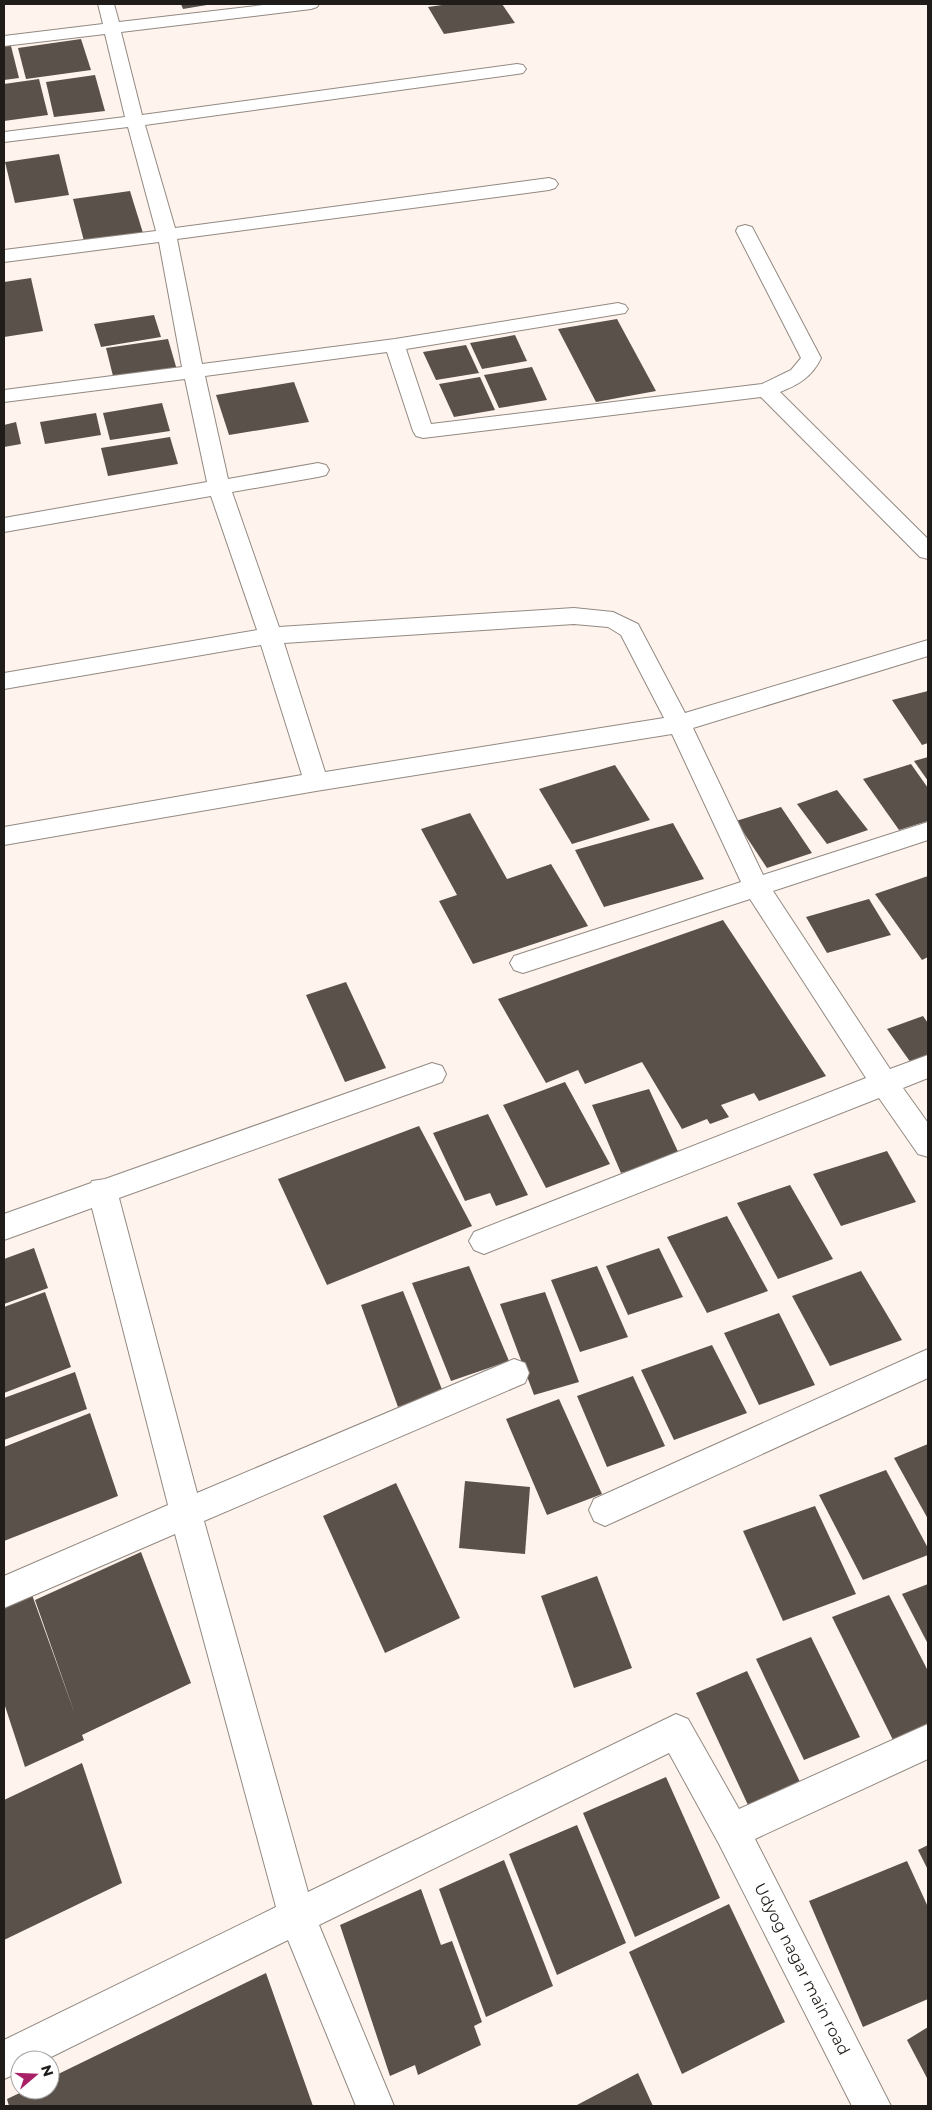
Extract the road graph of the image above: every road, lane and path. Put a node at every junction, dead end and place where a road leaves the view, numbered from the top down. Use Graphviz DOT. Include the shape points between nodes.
graph roads {
  1 [pos="106,4"];
  2 [pos="312,4"];
  3 [pos="113,28"];
  4 [pos="4,41"];
  5 [pos="517,69"];
  6 [pos="135,121"];
  7 [pos="4,137"];
  8 [pos="549,184"];
  9 [pos="745,231"];
  10 [pos="167,235"];
  11 [pos="4,256"];
  12 [pos="618,309"];
  13 [pos="395,345"];
  14 [pos="193,370"];
  15 [pos="766,390"];
  16 [pos="4,396"];
  17 [pos="318,470"];
  18 [pos="219,486"];
  19 [pos="4,525"];
  20 [pos="928,552"];
  21 [pos="270,636"];
  22 [pos="928,648"];
  23 [pos="4,681"];
  24 [pos="679,724"];
  25 [pos="316,782"];
  26 [pos="928,831"];
  27 [pos="4,836"];
  28 [pos="757,888"];
  29 [pos="523,962"];
  30 [pos="928,1066"];
  31 [pos="432,1074"];
  32 [pos="884,1083"];
  33 [pos="928,1145"];
  34 [pos="102,1190"];
  35 [pos="4,1227"];
  36 [pos="484,1241"];
  37 [pos="928,1362"];
  38 [pos="514,1373"];
  39 [pos="605,1510"];
  40 [pos="186,1513"];
  41 [pos="4,1592"];
  42 [pos="928,1741"];
  43 [pos="732,1831"];
  44 [pos="297,1916"];
  45 [pos="4,2060"];
  46 [pos="375,2106"];
  47 [pos="872,2106"];
  1 -- 3 [label="street"];
  2 -- 3 [label="street"];
  3 -- 4 [label="street"];
  3 -- 6 [label="street"];
  5 -- 6 [label="street"];
  6 -- 7 [label="street"];
  6 -- 10 [label="street"];
  8 -- 10 [label="street"];
  9 -- 15 [label="street" via="811,358 807,368 792,379"];
  10 -- 11 [label="street"];
  10 -- 14 [label="street"];
  12 -- 13 [label="street"];
  13 -- 14 [label="street"];
  13 -- 15 [label="street" via="423,431"];
  14 -- 16 [label="street"];
  14 -- 18 [label="street"];
  15 -- 20 [label="street"];
  17 -- 18 [label="street"];
  18 -- 19 [label="street"];
  18 -- 21 [label="street"];
  21 -- 23 [label="street"];
  21 -- 24 [label="street" via="574,616 613,620 630,630"];
  21 -- 25 [label="street"];
  22 -- 24 [label="street"];
  24 -- 25 [label="street"];
  24 -- 28 [label="street"];
  25 -- 27 [label="street"];
  26 -- 28 [label="street"];
  28 -- 29 [label="street"];
  28 -- 32 [label="street"];
  30 -- 32 [label="street"];
  31 -- 34 [label="street"];
  32 -- 33 [label="street"];
  32 -- 36 [label="street"];
  34 -- 35 [label="street"];
  34 -- 40 [label="street"];
  37 -- 39 [label="street"];
  38 -- 40 [label="street"];
  40 -- 41 [label="street"];
  40 -- 44 [label="street"];
  42 -- 43 [label="street"];
  43 -- 44 [label="street, Udyog nagar main road" via="676,1731"];
  43 -- 47 [label="street, Udyog nagar main road"];
  44 -- 45 [label="street"];
  44 -- 46 [label="street"];
}
